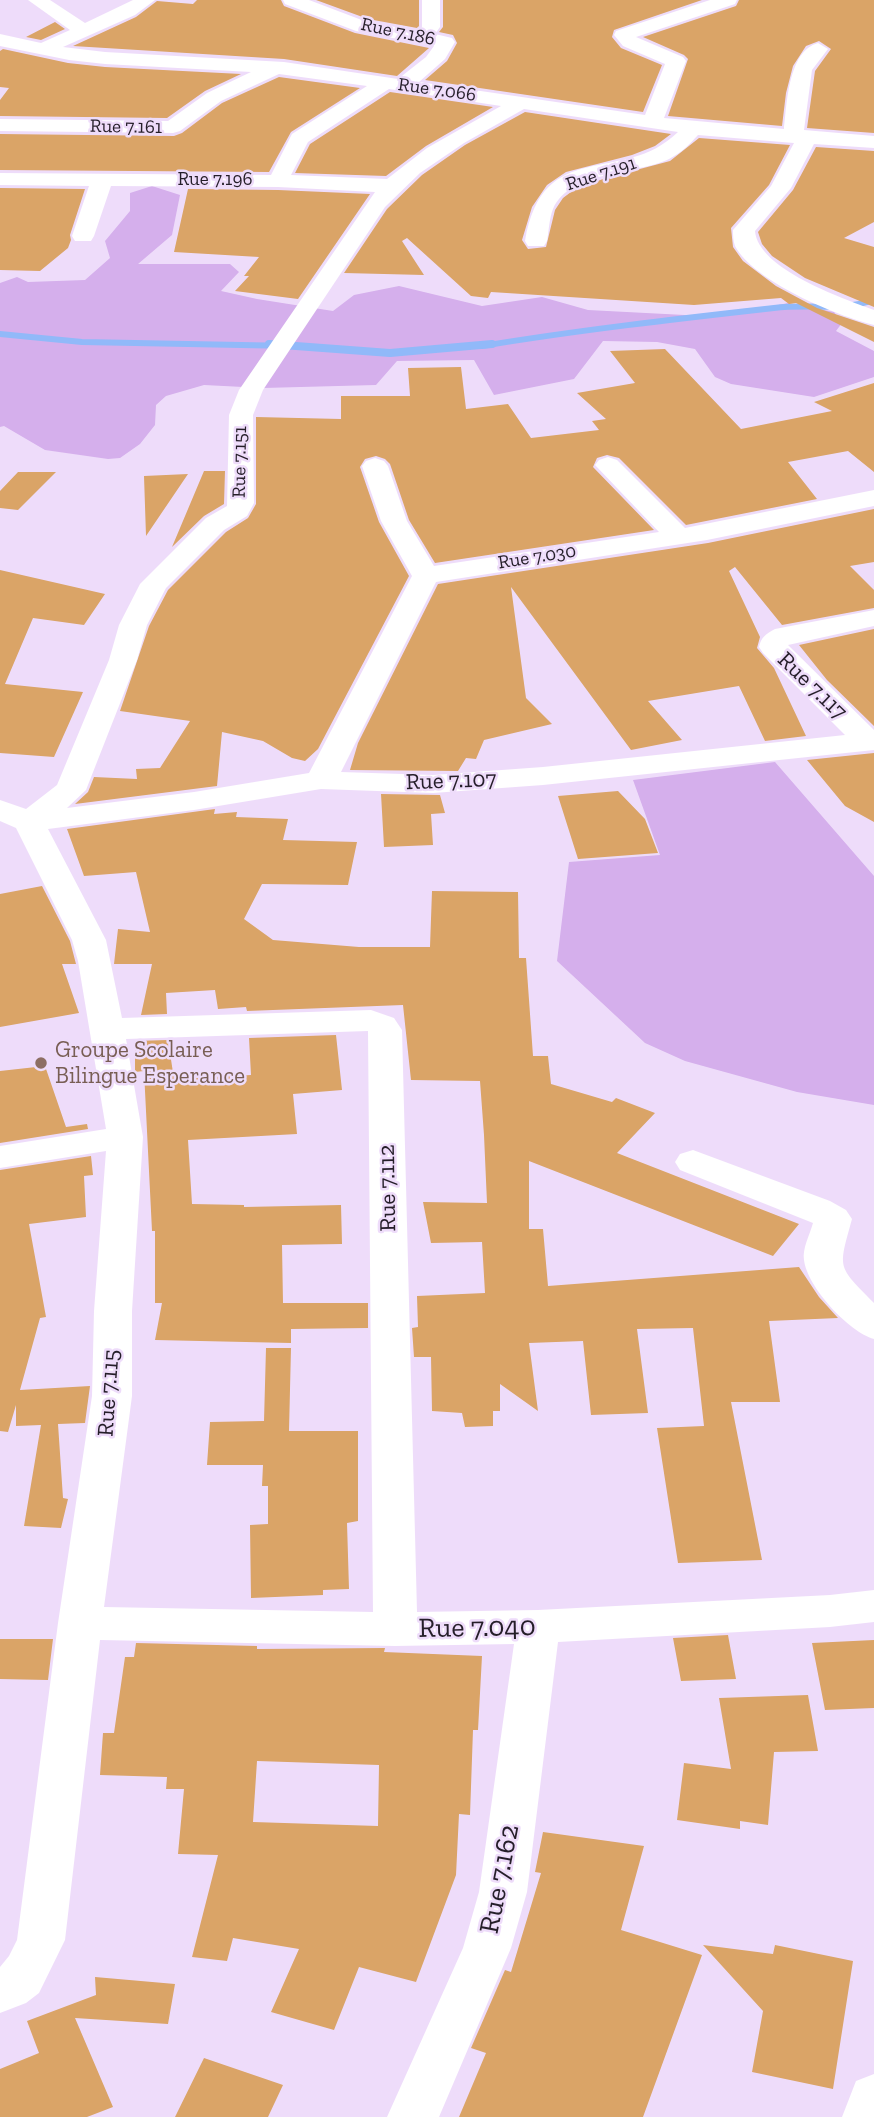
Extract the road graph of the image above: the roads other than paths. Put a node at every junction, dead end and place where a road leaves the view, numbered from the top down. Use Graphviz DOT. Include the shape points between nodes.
graph roads {
  1 [pos="37,0"];
  2 [pos="146,0"];
  3 [pos="431,0"];
  4 [pos="728,0"];
  5 [pos="306,2"];
  6 [pos="83,30"];
  7 [pos="424,36"];
  8 [pos="0,40"];
  9 [pos="36,48"];
  10 [pos="818,49"];
  11 [pos="0,60"];
  12 [pos="276,67"];
  13 [pos="393,85"];
  14 [pos="523,102"];
  15 [pos="652,123"];
  16 [pos="0,125"];
  17 [pos="693,128"];
  18 [pos="800,138"];
  19 [pos="874,142"];
  20 [pos="0,179"];
  21 [pos="102,180"];
  22 [pos="278,181"];
  23 [pos="393,186"];
  24 [pos="83,236"];
  25 [pos="536,241"];
  26 [pos="874,318"];
  27 [pos="375,466"];
  28 [pos="608,466"];
  29 [pos="874,499"];
  30 [pos="677,535"];
  31 [pos="426,576"];
  32 [pos="874,618"];
  33 [pos="872,742"];
  34 [pos="321,780"];
  35 [pos="15,816"];
  36 [pos="106,1029"];
  37 [pos="125,1137"];
  38 [pos="0,1157"];
  39 [pos="693,1161"];
  40 [pos="874,1326"];
  41 [pos="874,1606"];
  42 [pos="80,1623"];
  43 [pos="538,1627"];
  44 [pos="395,1629"];
  45 [pos="0,1992"];
  46 [pos="874,2097"];
  47 [pos="413,2117"];
  48 [pos="868,2117"];
  1 -- 6 [label="street"];
  2 -- 6 [label="street"];
  3 -- 7 [label="street" via="431,27"];
  4 -- 15 [label="street" via="623,35 676,61"];
  5 -- 7 [label="street, Rue 7.186" via="363,27"];
  6 -- 9 [label="street"];
  7 -- 13 [label="street, Rue 7.186" via="445,42 443,47 425,67"];
  8 -- 9 [label="street, Rue 7.066"];
  9 -- 11 [label="street"];
  9 -- 12 [label="street, Rue 7.066" via="104,58"];
  10 -- 18 [label="street" via="802,69"];
  12 -- 13 [label="street, Rue 7.066"];
  12 -- 16 [label="street, Rue 7.161" via="214,97 170,128"];
  13 -- 14 [label="street, Rue 7.066"];
  13 -- 22 [label="street, Rue 7.196" via="299,138"];
  14 -- 15 [label="street, Rue 7.066"];
  14 -- 23 [label="street, Rue 7.151" via="471,130"];
  15 -- 17 [label="street, Rue 7.066"];
  17 -- 18 [label="street, Rue 7.066"];
  17 -- 25 [label="street, Rue 7.191" via="660,155 579,177 558,188 543,206"];
  18 -- 19 [label="street, Rue 7.066"];
  18 -- 26 [label="street" via="780,188 744,230 745,244 757,258 808,294"];
  20 -- 21 [label="street, Rue 7.196"];
  21 -- 22 [label="street, Rue 7.196"];
  21 -- 24 [label="street"];
  22 -- 23 [label="street"];
  23 -- 35 [label="street, Rue 7.151" via="372,207 251,390 241,415 238,510 215,523 153,584 71,790"];
  27 -- 31 [label="street" via="394,521"];
  28 -- 30 [label="street"];
  29 -- 30 [label="street, Rue 7.030" via="797,517"];
  30 -- 31 [label="street, Rue 7.030"];
  31 -- 34 [label="street"];
  32 -- 33 [label="street, Rue 7.117" via="785,635 774,641 773,647"];
  33 -- 34 [label="street, Rue 7.107" via="433,784"];
  34 -- 35 [label="street, Rue 7.107" via="194,801"];
  35 -- 36 [label="street, Rue 7.115" via="89,940"];
  36 -- 37 [label="street, Rue 7.115"];
  36 -- 44 [label="street, Rue 7.112" via="371,1020 385,1030"];
  37 -- 38 [label="street"];
  37 -- 42 [label="street, Rue 7.115" via="112,1396"];
  39 -- 40 [label="street" via="833,1219 822,1258 828,1279"];
  41 -- 43 [label="street, Rue 7.040"];
  42 -- 44 [label="street, Rue 7.040"];
  42 -- 45 [label="street, Rue 7.115" via="41,1940 31,1968 10,1989"];
  43 -- 44 [label="street, Rue 7.040"];
  43 -- 47 [label="street, Rue 7.162" via="503,1892 487,1948"];
  46 -- 48 [label="street"];
}
